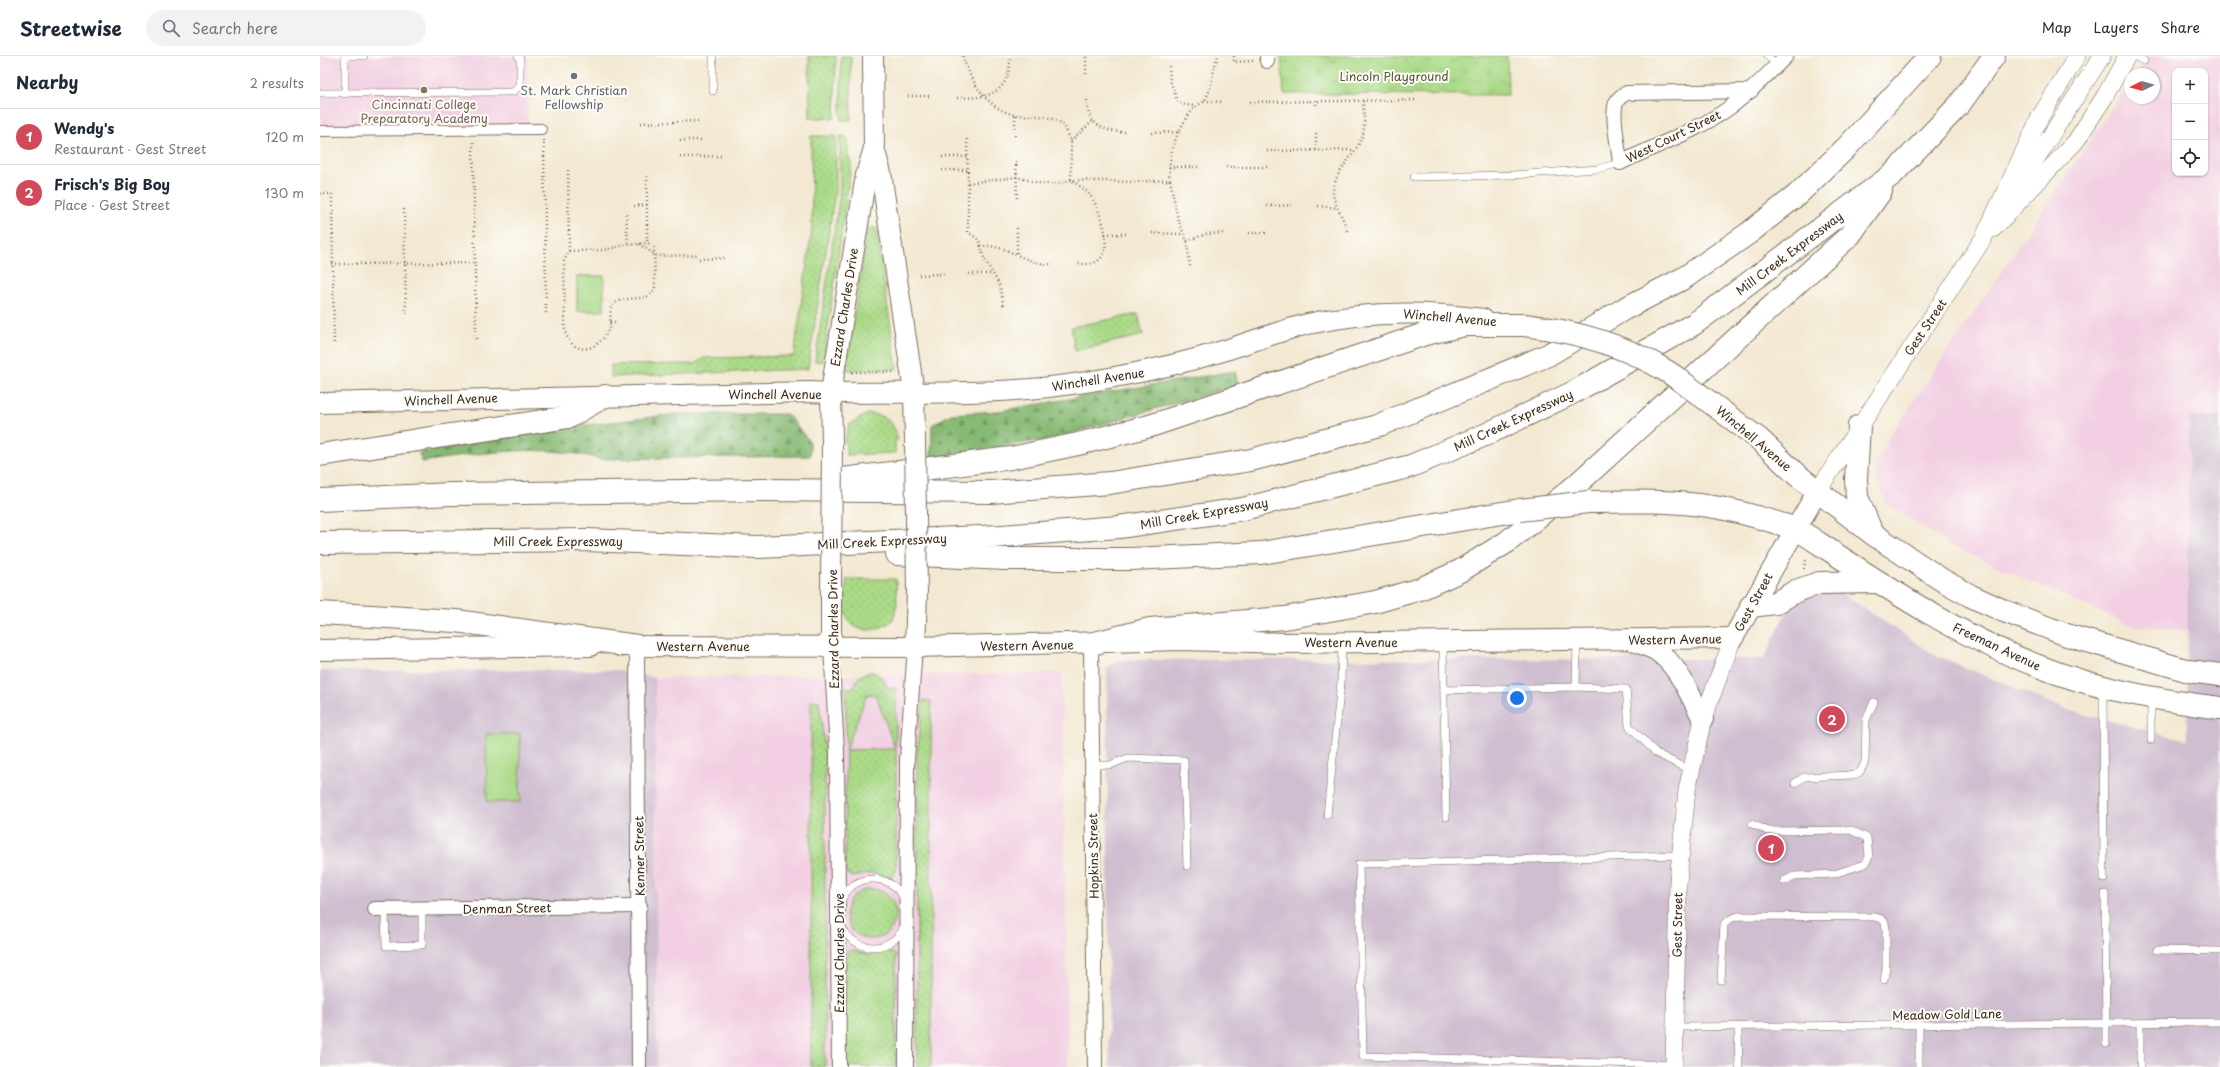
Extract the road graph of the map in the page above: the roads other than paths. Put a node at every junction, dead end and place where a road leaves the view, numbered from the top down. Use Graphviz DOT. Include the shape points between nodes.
graph roads {
  1 [pos="345,56"];
  2 [pos="364,56"];
  3 [pos="518,56"];
  4 [pos="713,56"];
  5 [pos="873,56"];
  6 [pos="1930,56"];
  7 [pos="1994,56"];
  8 [pos="2078,56"];
  9 [pos="2102,56"];
  10 [pos="2127,56"];
  11 [pos="2134,56"];
  12 [pos="1777,59"];
  13 [pos="2144,61"];
  14 [pos="713,91"];
  15 [pos="1751,91"];
  16 [pos="320,93"];
  17 [pos="345,94"];
  18 [pos="541,129"];
  19 [pos="320,131"];
  20 [pos="874,148"];
  21 [pos="1620,163"];
  22 [pos="1893,174"];
  23 [pos="1414,177"];
  24 [pos="1984,239"];
  25 [pos="1524,325"];
  26 [pos="914,392"];
  27 [pos="831,394"];
  28 [pos="605,396"];
  29 [pos="320,403"];
  30 [pos="1859,426"];
  31 [pos="320,455"];
  32 [pos="764,490"];
  33 [pos="1817,492"];
  34 [pos="320,500"];
  35 [pos="1797,529"];
  36 [pos="1873,534"];
  37 [pos="320,543"];
  38 [pos="758,547"];
  39 [pos="1877,582"];
  40 [pos="1751,606"];
  41 [pos="320,613"];
  42 [pos="1733,638"];
  43 [pos="1632,640"];
  44 [pos="1443,641"];
  45 [pos="1577,641"];
  46 [pos="1342,642"];
  47 [pos="1090,644"];
  48 [pos="637,646"];
  49 [pos="831,646"];
  50 [pos="915,647"];
  51 [pos="320,650"];
  52 [pos="2220,675"];
  53 [pos="1576,687"];
  54 [pos="2103,687"];
  55 [pos="1444,690"];
  56 [pos="2151,698"];
  57 [pos="1874,702"];
  58 [pos="2220,708"];
  59 [pos="1703,719"];
  60 [pos="2151,740"];
  61 [pos="1092,765"];
  62 [pos="1691,771"];
  63 [pos="1795,783"];
  64 [pos="1327,815"];
  65 [pos="1446,816"];
  66 [pos="1752,824"];
  67 [pos="1680,855"];
  68 [pos="1187,866"];
  69 [pos="2104,879"];
  70 [pos="1784,881"];
  71 [pos="2105,894"];
  72 [pos="640,906"];
  73 [pos="380,909"];
  74 [pos="422,909"];
  75 [pos="907,910"];
  76 [pos="839,912"];
  77 [pos="2157,950"];
  78 [pos="2220,950"];
  79 [pos="1722,980"];
  80 [pos="1884,980"];
  81 [pos="2220,1022"];
  82 [pos="2106,1023"];
  83 [pos="2140,1023"];
  84 [pos="1919,1025"];
  85 [pos="1738,1026"];
  86 [pos="1674,1027"];
  87 [pos="2106,1044"];
  88 [pos="1674,1066"];
  89 [pos="639,1067"];
  90 [pos="839,1067"];
  91 [pos="906,1067"];
  92 [pos="1095,1067"];
  93 [pos="1739,1067"];
  94 [pos="1919,1067"];
  95 [pos="2140,1067"];
  1 -- 2 [label="lane"];
  1 -- 17 [label="lane"];
  3 -- 17 [label="lane" via="520,86 513,92"];
  4 -- 14 [label="lane"];
  5 -- 20 [label="main road, Ezzard Charles Drive"];
  6 -- 32 [label="main road" via="1846,148 1797,195 1748,234 1684,278 1624,309 1548,355 1377,426 1251,460 1110,483 991,492"];
  7 -- 22 [label="main road, Mill Creek Expressway" via="1959,106"];
  8 -- 24 [label="street, Gest Street" via="2040,117"];
  9 -- 24 [label="street"];
  10 -- 24 [label="street, Gest Street" via="2076,141"];
  11 -- 13 [label="lane"];
  12 -- 15 [label="street, West Court Street"];
  15 -- 21 [label="street, West Court Street" via="1714,117"];
  15 -- 21 [label="street, West Court Street" via="1622,95 1615,110"];
  16 -- 17 [label="lane"];
  18 -- 19 [label="street"];
  20 -- 26 [label="main road, Ezzard Charles Drive" via="881,173"];
  20 -- 27 [label="main road, Ezzard Charles Drive" via="866,175"];
  21 -- 23 [label="lane" via="1597,169"];
  22 -- 38 [label="main road, Mill Creek Expressway" via="1694,324 1574,392 1487,434 1411,466 1243,509 1120,527 1002,536"];
  22 -- 47 [label="main road" via="1850,235 1808,275 1574,488 1507,542 1460,571 1420,589 1375,602 1285,618 1150,629"];
  24 -- 30 [label="street, Gest Street"];
  25 -- 26 [label="main road, Winchell Avenue" via="1439,314 1395,313 1358,316 1308,324 1209,355 1151,370 1085,382 1019,391"];
  25 -- 32 [label="main road" via="1465,325 1424,334 1171,419 1078,444 1011,458"];
  25 -- 33 [label="main road, Winchell Avenue, bridge" via="1558,329 1641,356 1669,372 1759,440"];
  26 -- 27 [label="main road, Winchell Avenue"];
  26 -- 50 [label="main road, Ezzard Charles Drive, bridge" via="917,593"];
  27 -- 28 [label="main road, Winchell Avenue" via="809,392"];
  27 -- 49 [label="main road, Ezzard Charles Drive, bridge"];
  28 -- 29 [label="main road, Winchell Avenue"];
  28 -- 31 [label="main road" via="568,418"];
  30 -- 33 [label="street, Gest Street"];
  30 -- 36 [label="main road" via="1857,497"];
  32 -- 34 [label="main road" via="452,494"];
  33 -- 35 [label="main road, Gest Street"];
  33 -- 36 [label="main road"];
  35 -- 38 [label="main road, Freeman Avenue, bridge" via="1747,514 1687,503 1588,502 1520,510 1261,552 1208,556 1006,559"];
  35 -- 39 [label="main road, Freeman Avenue"];
  35 -- 40 [label="main road, Gest Street"];
  36 -- 52 [label="main road" via="1942,580 2004,611 2068,635 2188,671"];
  37 -- 38 [label="main road, Mill Creek Expressway" via="587,540"];
  39 -- 40 [label="main road" via="1819,583 1796,591 1776,603"];
  39 -- 54 [label="main road, Freeman Avenue" via="1986,643 2038,666"];
  40 -- 42 [label="main road, Gest Street"];
  41 -- 48 [label="main road" via="456,622"];
  42 -- 43 [label="main road, Western Avenue"];
  42 -- 59 [label="street, Gest Street"];
  43 -- 45 [label="main road, Western Avenue"];
  43 -- 59 [label="main road" via="1656,651 1668,661 1676,670"];
  44 -- 45 [label="main road, Western Avenue"];
  44 -- 46 [label="main road, Western Avenue"];
  44 -- 55 [label="lane"];
  45 -- 53 [label="lane"];
  46 -- 47 [label="main road, Western Avenue" via="1182,640"];
  46 -- 64 [label="lane" via="1341,682"];
  47 -- 50 [label="main road, Western Avenue"];
  47 -- 61 [label="street, Hopkins Street"];
  48 -- 49 [label="main road, Western Avenue"];
  48 -- 51 [label="main road, Western Avenue"];
  48 -- 72 [label="street, Kenner Street"];
  49 -- 50 [label="main road, Western Avenue"];
  49 -- 76 [label="street, Ezzard Charles Drive" via="837,751"];
  50 -- 75 [label="street, Ezzard Charles Drive" via="907,759"];
  53 -- 55 [label="lane"];
  53 -- 62 [label="lane" via="1626,689 1629,726 1656,752"];
  54 -- 56 [label="main road, Freeman Avenue"];
  54 -- 69 [label="lane"];
  55 -- 65 [label="lane"];
  56 -- 58 [label="main road, Freeman Avenue"];
  56 -- 60 [label="lane"];
  57 -- 63 [label="lane" via="1866,720 1865,762 1860,772 1854,775 1804,777"];
  59 -- 62 [label="street, Gest Street"];
  61 -- 68 [label="lane" via="1110,765 1128,758 1184,760"];
  61 -- 92 [label="street, Hopkins Street"];
  62 -- 67 [label="street, Gest Street"];
  66 -- 70 [label="lane" via="1768,831 1851,830 1867,838 1869,857 1865,864 1834,874 1794,876"];
  67 -- 86 [label="street, Gest Street"];
  67 -- 88 [label="lane" via="1359,864 1363,1056"];
  71 -- 82 [label="lane"];
  72 -- 74 [label="street, Denman Street"];
  72 -- 89 [label="street, Kenner Street"];
  73 -- 74 [label="street, Denman Street"];
  73 -- 74 [label="lane" via="386,946 422,945"];
  75 -- 76 [label="lane" via="904,898 891,884 880,879 871,879 860,881 851,887 844,896"];
  75 -- 76 [label="lane" via="898,936 884,945 874,947 861,945 852,939 840,921"];
  75 -- 91 [label="street, Ezzard Charles Drive"];
  76 -- 90 [label="street, Ezzard Charles Drive"];
  77 -- 78 [label="lane"];
  79 -- 80 [label="lane" via="1724,924 1738,916 1882,918 1886,928"];
  81 -- 83 [label="lane, Meadow Gold Lane"];
  82 -- 83 [label="lane, Meadow Gold Lane"];
  82 -- 84 [label="lane, Meadow Gold Lane"];
  82 -- 87 [label="lane"];
  83 -- 95 [label="lane"];
  84 -- 85 [label="lane, Meadow Gold Lane"];
  84 -- 94 [label="lane"];
  85 -- 86 [label="lane, Meadow Gold Lane"];
  85 -- 93 [label="lane"];
  86 -- 88 [label="street, Gest Street"];
}
